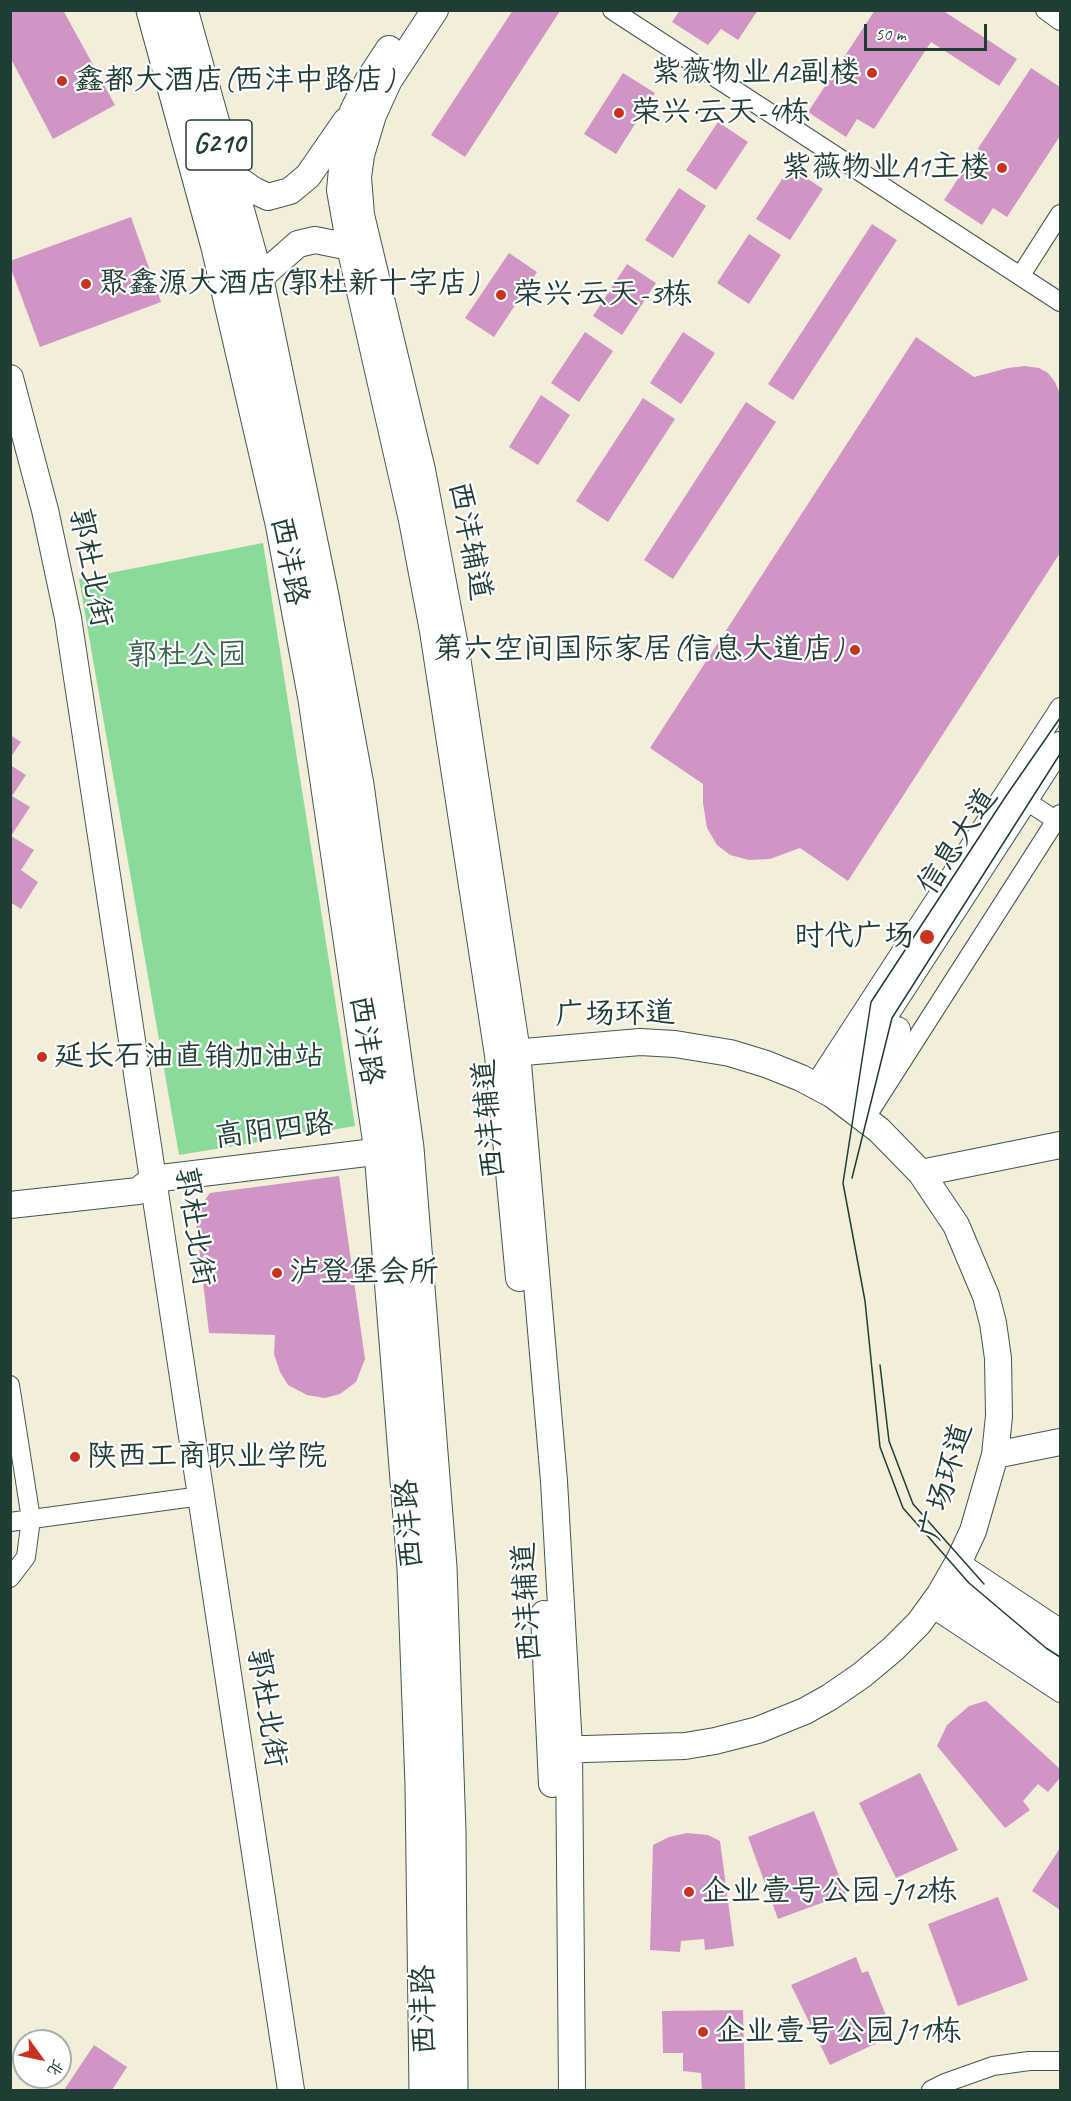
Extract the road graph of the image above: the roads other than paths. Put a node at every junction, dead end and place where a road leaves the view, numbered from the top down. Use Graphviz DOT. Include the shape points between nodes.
graph roads {
  1 [pos="153,10"];
  2 [pos="181,10"];
  3 [pos="414,10"];
  4 [pos="435,10"];
  5 [pos="612,10"];
  6 [pos="1044,10"];
  7 [pos="1060,21"];
  8 [pos="353,111"];
  9 [pos="226,171"];
  10 [pos="1060,214"];
  11 [pos="350,247"];
  12 [pos="1021,275"];
  13 [pos="256,280"];
  14 [pos="1060,302"];
  15 [pos="10,378"];
  16 [pos="10,426"];
  17 [pos="1060,706"];
  18 [pos="1060,745"];
  19 [pos="1060,775"];
  20 [pos="1048,813"];
  21 [pos="508,1053"];
  22 [pos="840,1101"];
  23 [pos="1060,1145"];
  24 [pos="394,1150"];
  25 [pos="921,1173"];
  26 [pos="145,1185"];
  27 [pos="10,1205"];
  28 [pos="10,1385"];
  29 [pos="1060,1443"];
  30 [pos="995,1455"];
  31 [pos="193,1497"];
  32 [pos="31,1520"];
  33 [pos="10,1522"];
  34 [pos="10,1578"];
  35 [pos="945,1585"];
  36 [pos="1060,1628"];
  37 [pos="1060,1650"];
  38 [pos="1060,1671"];
  39 [pos="1060,1693"];
  40 [pos="560,1749"];
  41 [pos="1060,2061"];
  42 [pos="275,2091"];
  43 [pos="291,2091"];
  44 [pos="426,2091"];
  45 [pos="451,2091"];
  46 [pos="554,2091"];
  47 [pos="572,2091"];
  48 [pos="931,2091"];
  1 -- 24 [label="highway, 西沣路 / G210" via="218,247 282,524"];
  2 -- 9 [label="highway, 西沣路 / G210"];
  3 -- 8 [label="street"];
  4 -- 21 [label="street, 西沣辅道" via="389,80 373,115 358,177 361,214 422,470 455,646"];
  5 -- 12 [label="street"];
  6 -- 7 [label="street"];
  8 -- 9 [label="street" via="308,176 290,191 268,197"];
  8 -- 11 [label="street, 西沣辅道" via="345,138 340,190"];
  9 -- 13 [label="highway, 西沣路 / G210"];
  10 -- 12 [label="street"];
  11 -- 13 [label="street" via="315,240 298,244"];
  11 -- 21 [label="street, 西沣辅道" via="412,520"];
  12 -- 14 [label="street"];
  13 -- 24 [label="highway, 西沣路" via="357,785"];
  15 -- 26 [label="street, 郭杜北街" via="45,510 68,618"];
  16 -- 26 [label="street, 郭杜北街" via="37,537 52,621"];
  17 -- 22 [label="street"];
  18 -- 20 [label="street, 信息大道"];
  19 -- 20 [label="street, 信息大道"];
  20 -- 22 [label="street, 信息大道"];
  21 -- 22 [label="street, 广场环道" via="640,1042 675,1044 730,1053 766,1064"];
  21 -- 40 [label="street, 西沣辅道"];
  22 -- 25 [label="street, 广场环道"];
  23 -- 25 [label="street"];
  24 -- 26 [label="street, 高阳四路"];
  24 -- 44 [label="highway, 西沣路" via="423,1797"];
  24 -- 45 [label="highway, 西沣路" via="440,1567 449,1832"];
  25 -- 30 [label="street, 广场环道" via="956,1225 993,1323 999,1388"];
  26 -- 27 [label="street, 高阳四路"];
  26 -- 31 [label="street, 郭杜北街"];
  28 -- 32 [label="street"];
  29 -- 30 [label="street"];
  30 -- 35 [label="street, 广场环道" via="973,1532"];
  31 -- 32 [label="street"];
  31 -- 42 [label="street, 郭杜北街"];
  31 -- 43 [label="street, 郭杜北街"];
  32 -- 33 [label="street"];
  32 -- 34 [label="street" via="26,1557"];
  35 -- 36 [label="street"];
  35 -- 37 [label="street"];
  35 -- 38 [label="street"];
  35 -- 39 [label="street"];
  35 -- 40 [label="street, 广场环道" via="919,1623 893,1649 862,1675 805,1711 758,1730 685,1746"];
  40 -- 46 [label="street, 西沣辅道"];
  40 -- 47 [label="street, 西沣辅道"];
  41 -- 48 [label="street" via="993,2066"];
}
